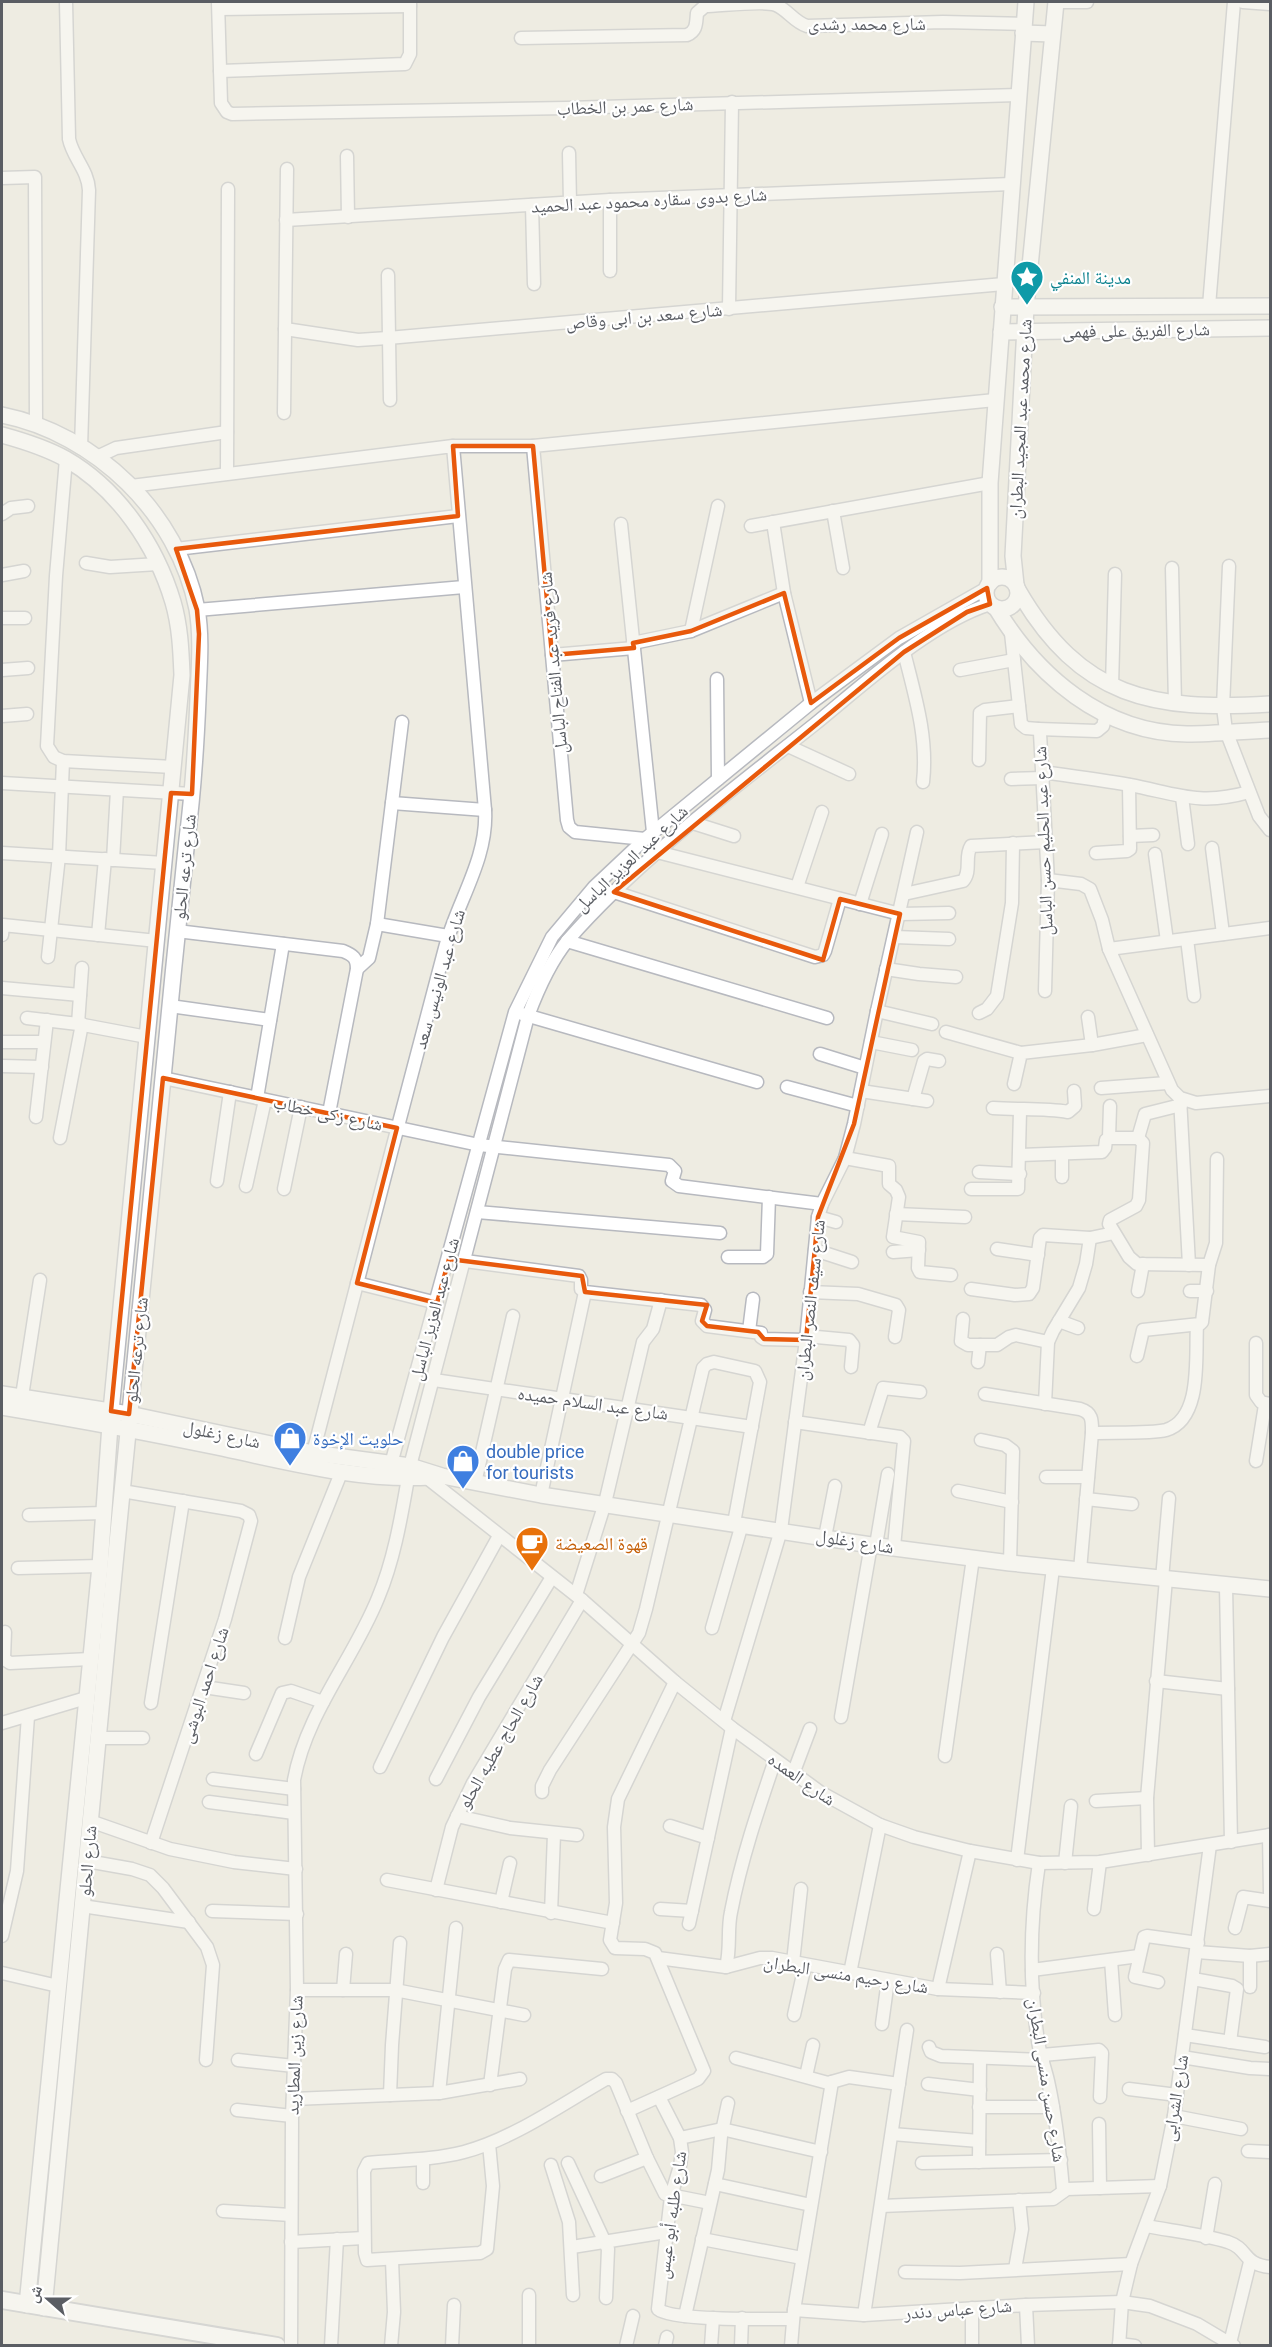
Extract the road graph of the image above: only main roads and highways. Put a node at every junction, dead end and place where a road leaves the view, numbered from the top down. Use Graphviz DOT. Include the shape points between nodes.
graph roads {
  1 [pos="2,2300"];
  2 [pos="277,2346"];
  1 -- 2 [label="main road"];
}
